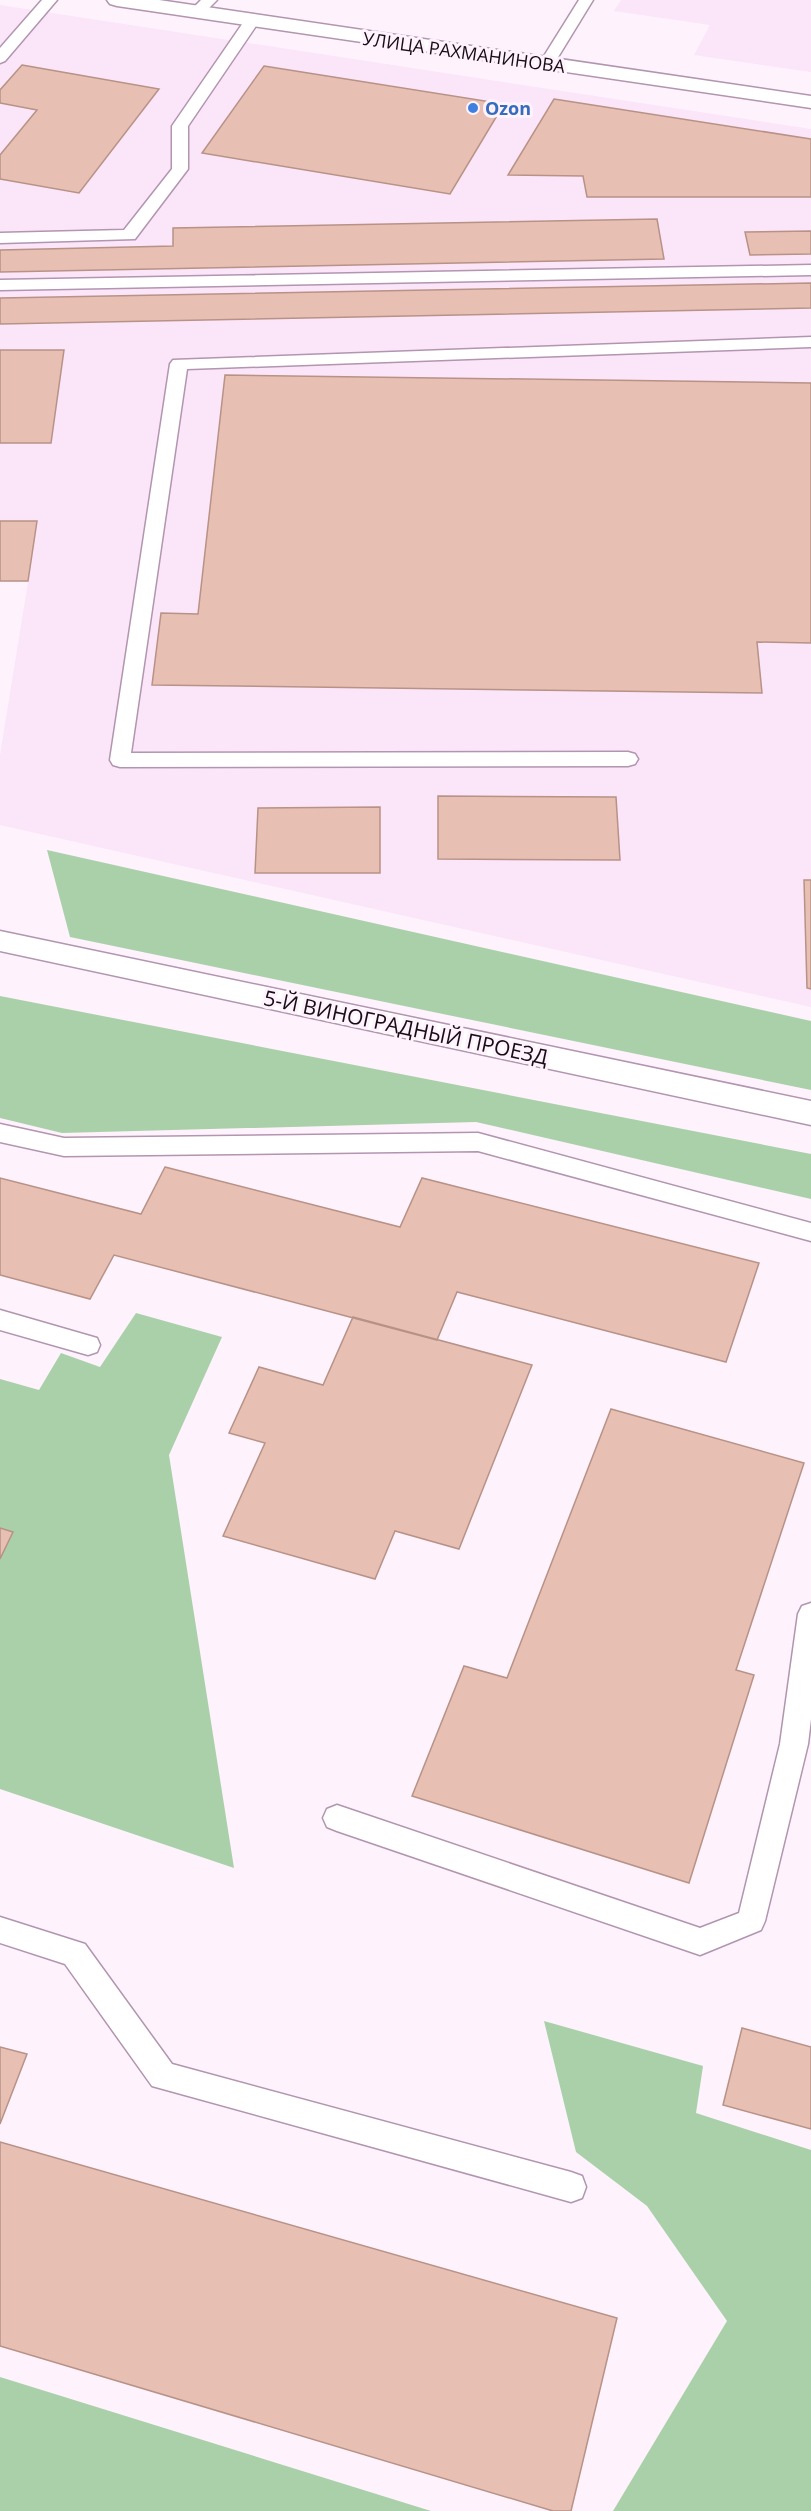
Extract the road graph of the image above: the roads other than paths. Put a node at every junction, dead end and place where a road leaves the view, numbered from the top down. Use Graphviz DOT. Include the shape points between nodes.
graph roads {
  1 [pos="50,0"];
  2 [pos="117,0"];
  3 [pos="586,0"];
  4 [pos="204,6"];
  5 [pos="252,20"];
  6 [pos="0,31"];
  7 [pos="21,34"];
  8 [pos="0,58"];
  9 [pos="547,64"];
  10 [pos="811,102"];
  11 [pos="0,238"];
  12 [pos="811,270"];
  13 [pos="0,285"];
  14 [pos="811,342"];
  15 [pos="628,759"];
  16 [pos="0,941"];
  17 [pos="811,1113"];
  18 [pos="0,1133"];
  19 [pos="811,1232"];
  20 [pos="0,1320"];
  21 [pos="88,1345"];
  22 [pos="811,1614"];
  23 [pos="337,1818"];
  24 [pos="0,1930"];
  25 [pos="571,2187"];
  1 -- 7 [label="lane"];
  2 -- 4 [label="street, УЛИЦА РАХМАНИНОВА"];
  3 -- 9 [label="lane"];
  4 -- 5 [label="street, УЛИЦА РАХМАНИНОВА"];
  5 -- 9 [label="street, УЛИЦА РАХМАНИНОВА"];
  5 -- 11 [label="lane" via="180,126 180,169 129,235"];
  6 -- 7 [label="lane"];
  7 -- 8 [label="lane"];
  9 -- 10 [label="street, УЛИЦА РАХМАНИНОВА"];
  12 -- 13 [label="lane"];
  14 -- 15 [label="lane" via="179,364 120,760"];
  16 -- 17 [label="street, 5-Й ВИНОГРАДНЫЙ ПРОЕЗД"];
  18 -- 19 [label="lane" via="64,1147 478,1142"];
  20 -- 21 [label="lane"];
  22 -- 23 [label="lane" via="794,1744 751,1921 700,1942"];
  24 -- 25 [label="lane" via="75,1954 162,2076"];
}
